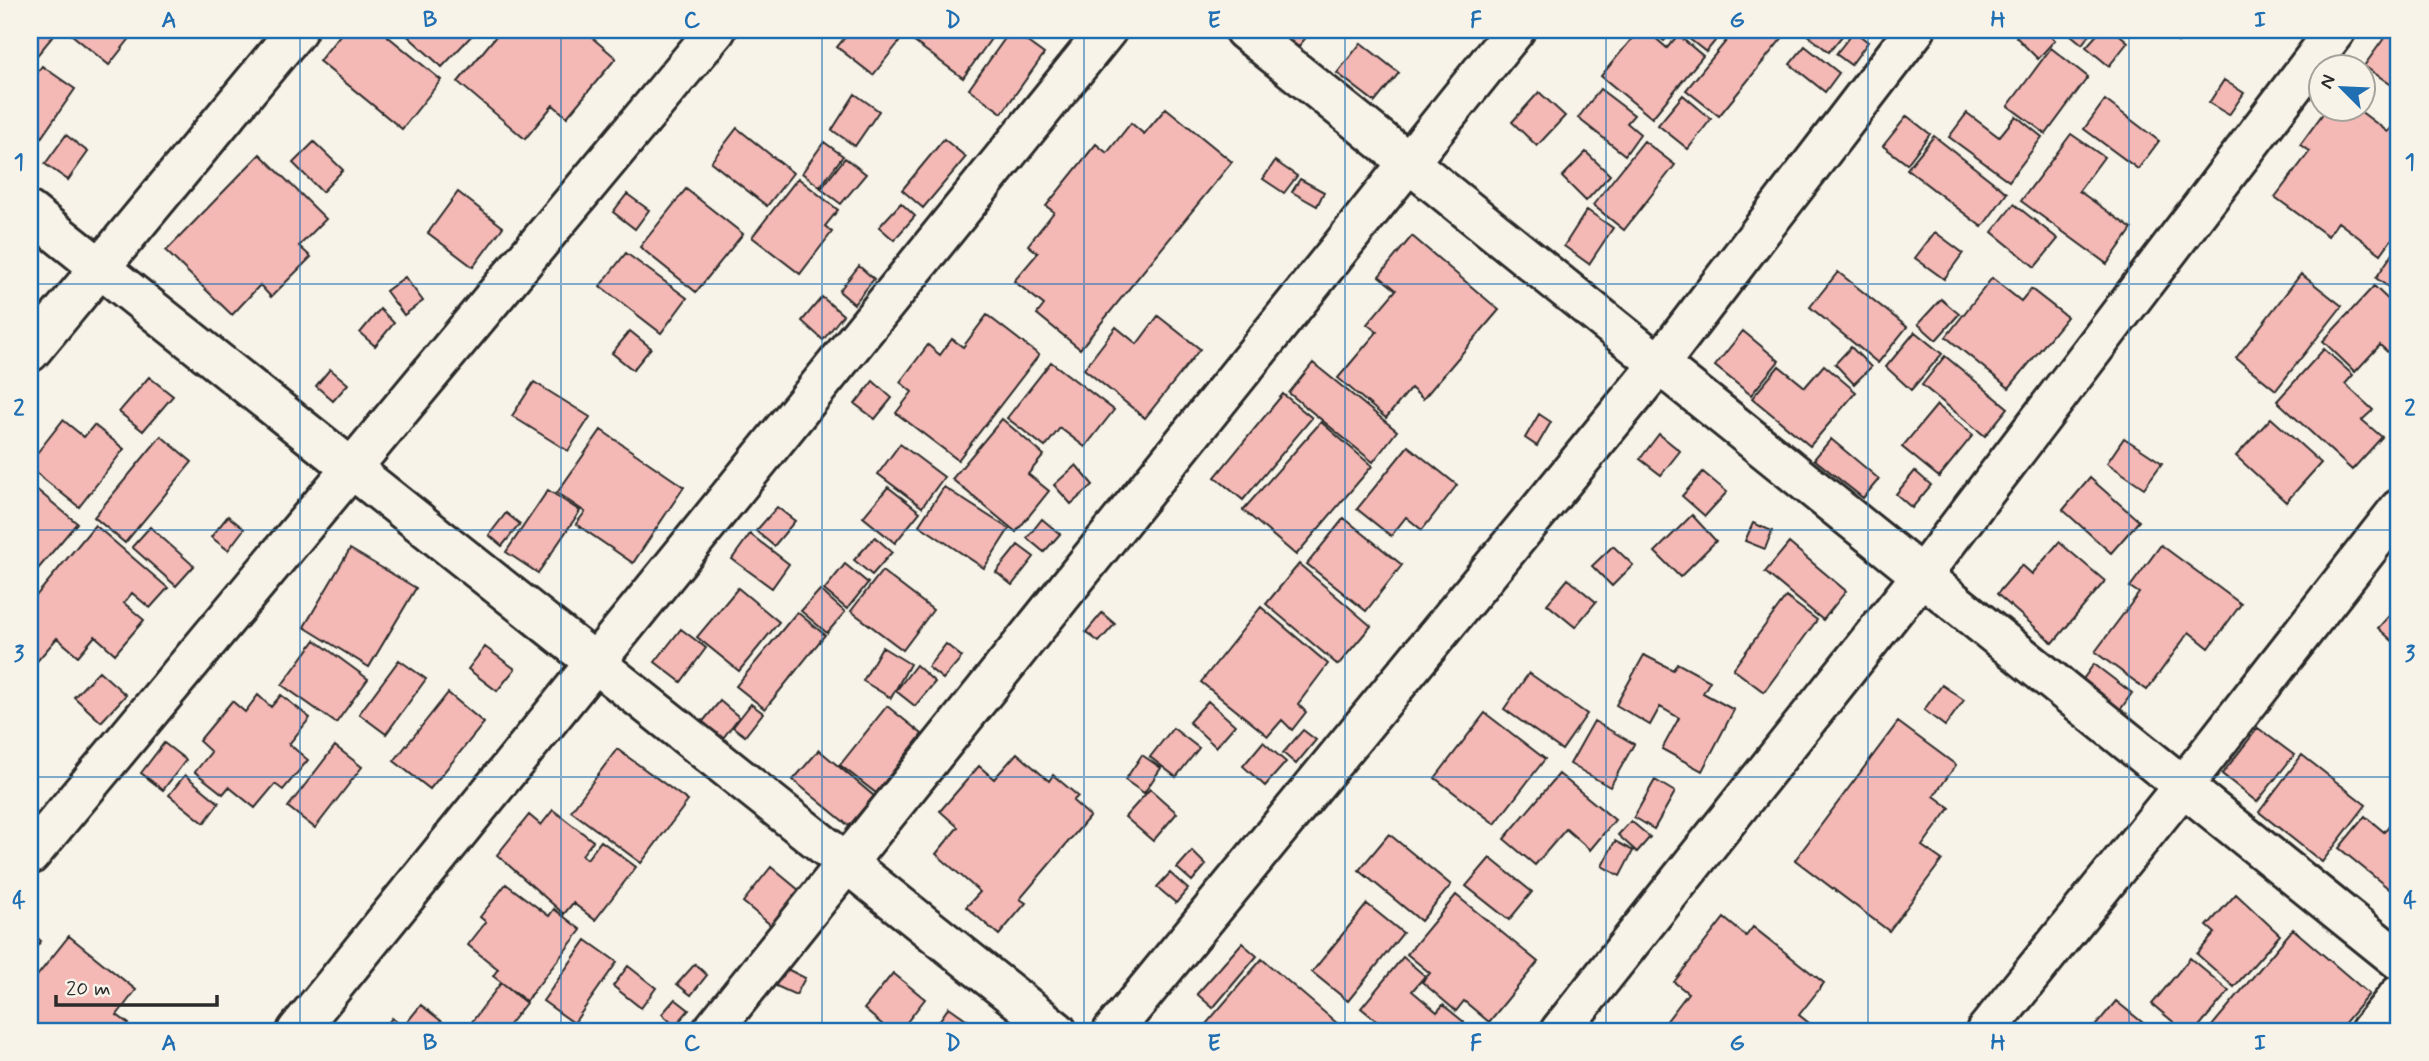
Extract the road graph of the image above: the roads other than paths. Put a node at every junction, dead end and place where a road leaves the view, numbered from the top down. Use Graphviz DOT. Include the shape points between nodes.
graph roads {
  1 [pos="297,30"];
  2 [pos="716,30"];
  3 [pos="1107,30"];
  4 [pos="1244,30"];
  5 [pos="1515,30"];
  6 [pos="1915,30"];
  7 [pos="2336,30"];
  8 [pos="1408,162"];
  9 [pos="30,212"];
  10 [pos="100,268"];
  11 [pos="30,352"];
  12 [pos="1659,364"];
  13 [pos="351,468"];
  14 [pos="2399,509"];
  15 [pos="1921,576"];
  16 [pos="595,663"];
  17 [pos="2183,786"];
  18 [pos="30,855"];
  19 [pos="847,863"];
  20 [pos="2399,960"];
  21 [pos="2399,995"];
  22 [pos="297,1031"];
  23 [pos="712,1031"];
  24 [pos="1057,1031"];
  25 [pos="1113,1031"];
  26 [pos="1560,1031"];
  27 [pos="1986,1031"];
  28 [pos="2370,1031"];
  1 -- 10 [label="street"];
  2 -- 13 [label="street"];
  3 -- 16 [label="street"];
  4 -- 8 [label="street"];
  5 -- 8 [label="street"];
  6 -- 12 [label="street"];
  7 -- 15 [label="street"];
  8 -- 12 [label="street"];
  8 -- 19 [label="street"];
  9 -- 10 [label="street"];
  10 -- 11 [label="street"];
  10 -- 13 [label="street"];
  12 -- 15 [label="street"];
  12 -- 25 [label="street"];
  13 -- 16 [label="street"];
  13 -- 18 [label="street"];
  14 -- 17 [label="street"];
  15 -- 17 [label="street"];
  15 -- 26 [label="street"];
  16 -- 19 [label="street"];
  16 -- 22 [label="street"];
  17 -- 20 [label="street"];
  17 -- 27 [label="street"];
  19 -- 23 [label="street"];
  19 -- 24 [label="street"];
  21 -- 28 [label="street"];
}
